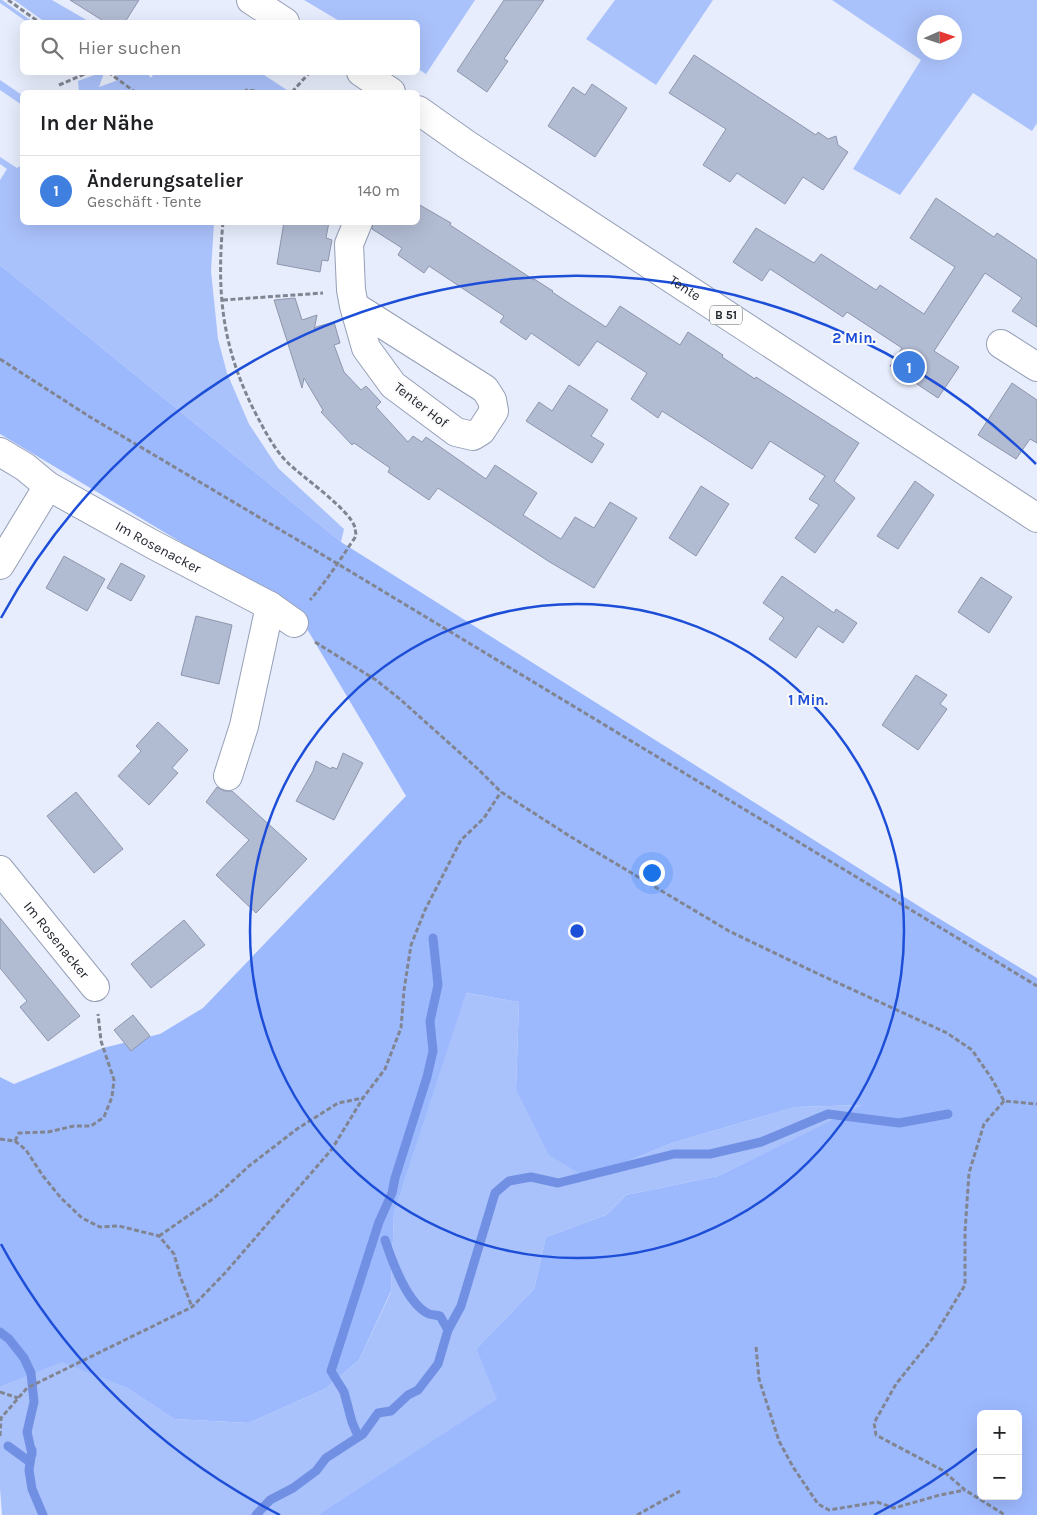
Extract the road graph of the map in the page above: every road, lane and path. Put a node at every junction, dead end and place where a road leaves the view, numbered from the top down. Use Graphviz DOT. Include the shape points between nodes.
graph roads {
  1 [pos="8,0"];
  2 [pos="252,0"];
  3 [pos="36,20"];
  4 [pos="282,20"];
  5 [pos="82,75"];
  6 [pos="112,75"];
  7 [pos="307,75"];
  8 [pos="366,75"];
  9 [pos="59,85"];
  10 [pos="132,90"];
  11 [pos="294,90"];
  12 [pos="388,90"];
  13 [pos="420,117"];
  14 [pos="223,225"];
  15 [pos="357,225"];
  16 [pos="352,298"];
  17 [pos="222,300"];
  18 [pos="1001,344"];
  19 [pos="0,359"];
  20 [pos="1037,367"];
  21 [pos="0,452"];
  22 [pos="48,486"];
  23 [pos="1035,512"];
  24 [pos="338,564"];
  25 [pos="0,565"];
  26 [pos="270,606"];
  27 [pos="294,624"];
  28 [pos="228,776"];
  29 [pos="501,792"];
  30 [pos="0,870"];
  31 [pos="95,986"];
  32 [pos="1037,986"];
  33 [pos="101,1041"];
  34 [pos="363,1098"];
  35 [pos="1004,1101"];
  36 [pos="1037,1104"];
  37 [pos="0,1139"];
  38 [pos="15,1141"];
  39 [pos="159,1236"];
  40 [pos="192,1306"];
  41 [pos="756,1347"];
  42 [pos="0,1392"];
  43 [pos="18,1398"];
  44 [pos="0,1436"];
  45 [pos="965,1490"];
  46 [pos="680,1491"];
  47 [pos="637,1515"];
  48 [pos="1005,1515"];
  1 -- 3 [label="path"];
  2 -- 4 [label="street"];
  5 -- 9 [label="path"];
  6 -- 10 [label="path"];
  7 -- 11 [label="path"];
  8 -- 12 [label="street"];
  13 -- 23 [label="street, Tente / B 51"];
  14 -- 17 [label="path"];
  15 -- 16 [label="street, Tenter Hof" via="349,244"];
  16 -- 16 [label="street, Tenter Hof" via="366,348 393,385 456,432 473,436 482,431 494,411 485,389"];
  16 -- 17 [label="path"];
  17 -- 24 [label="path" via="229,350 260,422 286,461 342,508 355,526 356,536"];
  18 -- 20 [label="street"];
  19 -- 24 [label="path" via="90,418"];
  21 -- 22 [label="street, Im Rosenacker"];
  22 -- 25 [label="street"];
  22 -- 26 [label="street, Im Rosenacker"];
  24 -- 27 [label="path"];
  24 -- 32 [label="path"];
  26 -- 27 [label="street, Im Rosenacker"];
  26 -- 28 [label="street" via="244,726"];
  27 -- 29 [label="path" via="302,634 376,680 401,700"];
  29 -- 34 [label="path" via="484,818 460,840 424,910 411,945 401,1028 384,1070"];
  29 -- 35 [label="path" via="729,931 947,1033 972,1050"];
  30 -- 31 [label="street, Im Rosenacker"];
  33 -- 38 [label="path" via="114,1080 112,1097 104,1117 91,1126 19,1133"];
  34 -- 39 [label="path" via="338,1104 297,1129 214,1198"];
  34 -- 40 [label="path" via="332,1149 225,1273"];
  35 -- 36 [label="path"];
  35 -- 45 [label="path" via="984,1124 969,1173 965,1285 933,1338 896,1384 874,1423 876,1435 942,1470"];
  37 -- 38 [label="path"];
  38 -- 39 [label="path" via="26,1150 61,1198 82,1218 100,1227 119,1226"];
  39 -- 40 [label="path" via="174,1254"];
  40 -- 43 [label="path" via="27,1388"];
  41 -- 45 [label="path" via="759,1379 779,1441 818,1504 829,1510 877,1502 894,1508"];
  42 -- 43 [label="path"];
  43 -- 44 [label="path" via="1,1418"];
  45 -- 48 [label="path"];
  46 -- 47 [label="path"];
}
